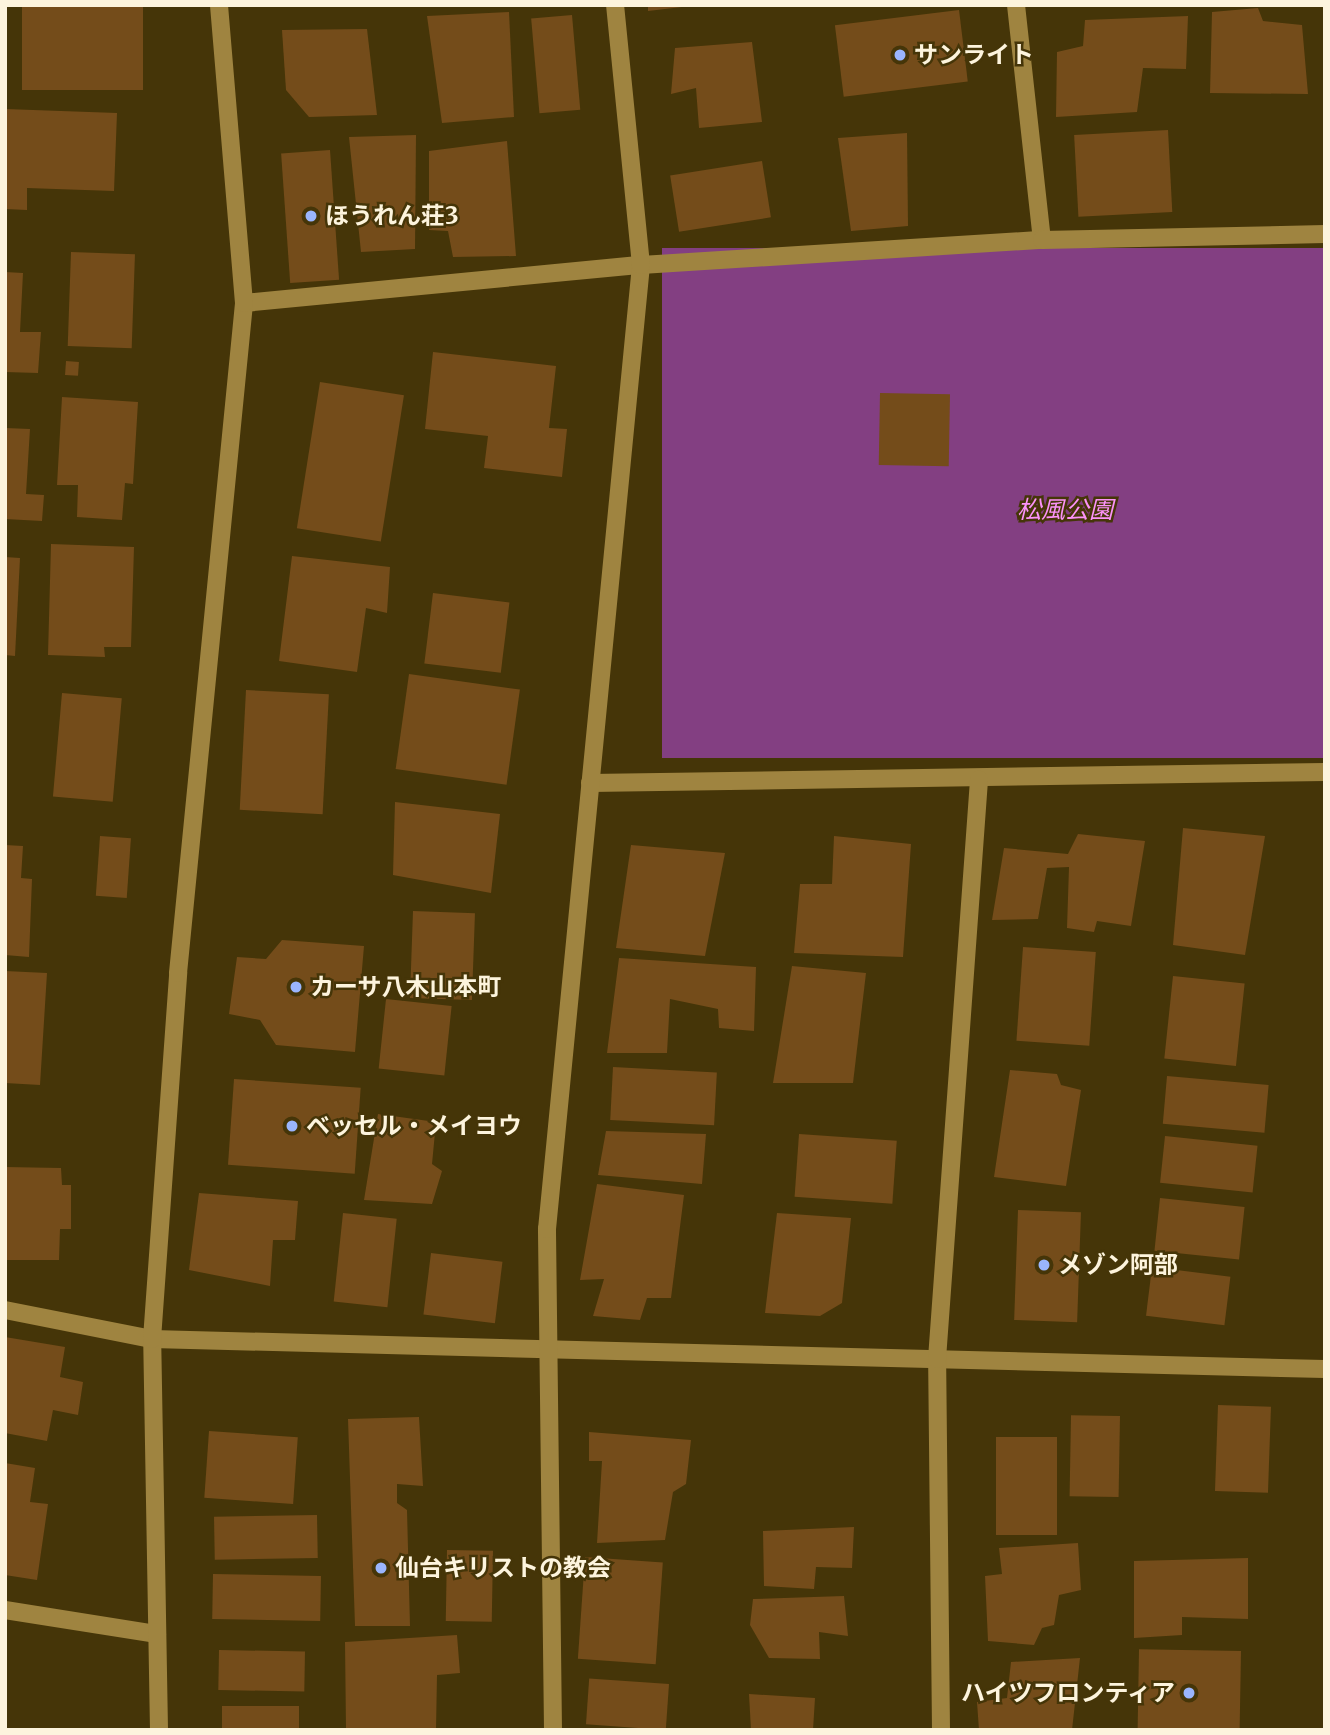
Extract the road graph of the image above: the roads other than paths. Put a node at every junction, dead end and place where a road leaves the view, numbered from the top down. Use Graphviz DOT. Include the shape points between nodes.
graph roads {
  1 [pos="219,5"];
  2 [pos="615,5"];
  3 [pos="1016,5"];
  4 [pos="1325,234"];
  5 [pos="1042,240"];
  6 [pos="641,265"];
  7 [pos="244,303"];
  8 [pos="1325,772"];
  9 [pos="979,780"];
  10 [pos="590,783"];
  11 [pos="5,1310"];
  12 [pos="152,1339"];
  13 [pos="544,1351"];
  14 [pos="937,1359"];
  15 [pos="1325,1369"];
  16 [pos="5,1610"];
  17 [pos="157,1634"];
  18 [pos="159,1730"];
  19 [pos="553,1730"];
  20 [pos="941,1730"];
  1 -- 7 [label="street"];
  2 -- 6 [label="street"];
  3 -- 5 [label="street"];
  4 -- 5 [label="street"];
  5 -- 6 [label="street"];
  6 -- 7 [label="street"];
  6 -- 10 [label="street"];
  7 -- 12 [label="street" via="178,973"];
  8 -- 9 [label="street"];
  9 -- 10 [label="street"];
  9 -- 14 [label="street"];
  10 -- 13 [label="street" via="548,1215"];
  11 -- 12 [label="street"];
  12 -- 13 [label="street"];
  12 -- 17 [label="street"];
  13 -- 14 [label="street"];
  13 -- 19 [label="street"];
  14 -- 15 [label="street"];
  14 -- 20 [label="street"];
  16 -- 17 [label="street"];
  17 -- 18 [label="street"];
}
